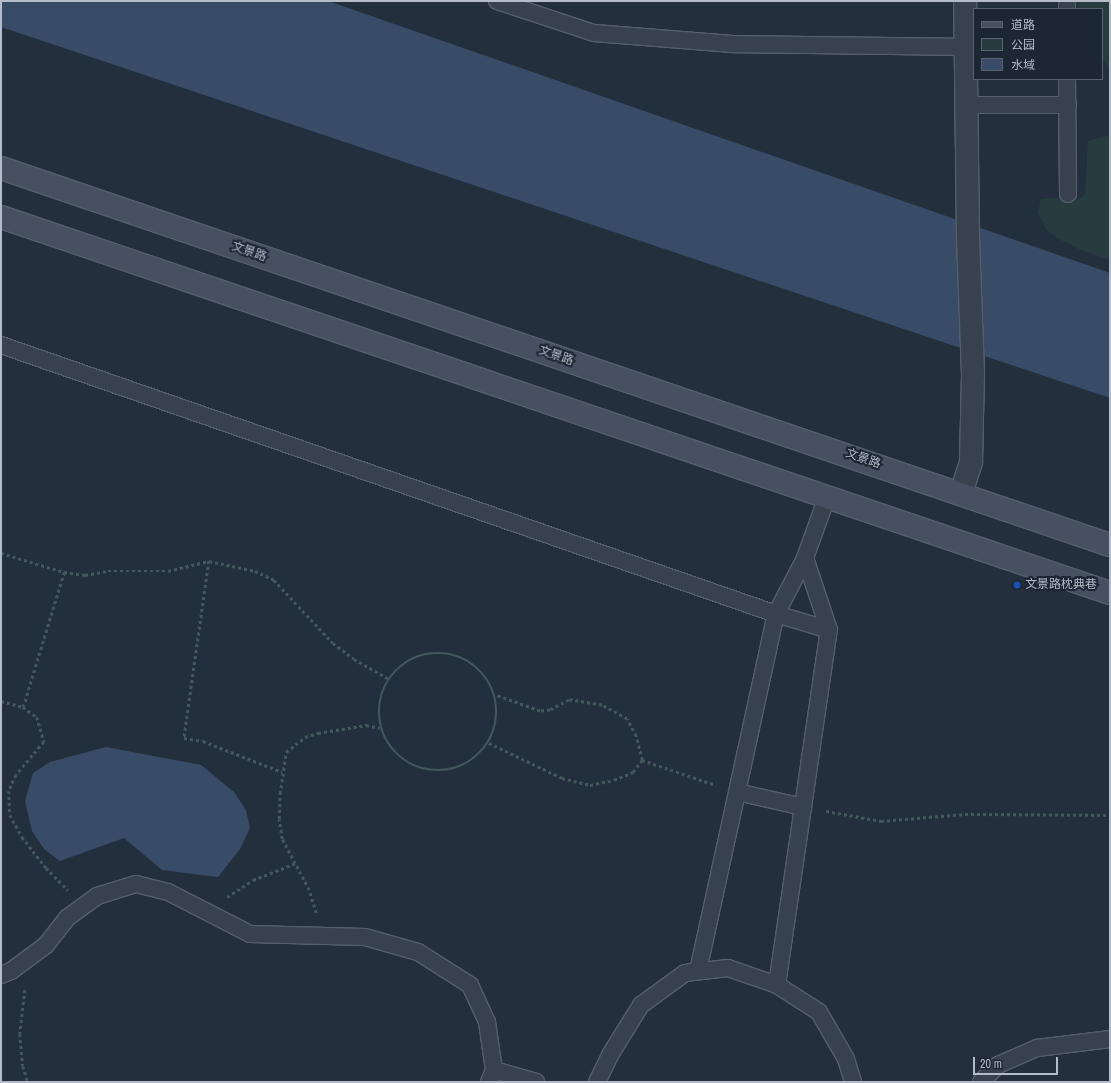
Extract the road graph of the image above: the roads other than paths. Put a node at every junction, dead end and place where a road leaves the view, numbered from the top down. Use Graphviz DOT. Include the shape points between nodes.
graph roads {
  1 [pos="965,1"];
  2 [pos="502,2"];
  3 [pos="966,47"];
  4 [pos="1068,80"];
  5 [pos="966,105"];
  6 [pos="1068,105"];
  7 [pos="1,168"];
  8 [pos="1068,194"];
  9 [pos="1,217"];
  10 [pos="1,344"];
  11 [pos="961,493"];
  12 [pos="827,497"];
  13 [pos="1110,545"];
  14 [pos="805,558"];
  15 [pos="1110,592"];
  16 [pos="776,614"];
  17 [pos="829,630"];
  18 [pos="737,792"];
  19 [pos="803,807"];
  20 [pos="698,971"];
  21 [pos="1,974"];
  22 [pos="777,985"];
  23 [pos="1110,1039"];
  24 [pos="492,1076"];
  25 [pos="536,1082"];
  26 [pos="596,1082"];
  27 [pos="853,1082"];
  28 [pos="981,1082"];
  1 -- 3 [label="street"];
  2 -- 3 [label="lane" via="594,33 655,39 733,44"];
  3 -- 5 [label="street"];
  4 -- 6 [label="lane"];
  5 -- 6 [label="lane"];
  5 -- 11 [label="street" via="973,374 971,462"];
  6 -- 8 [label="lane"];
  7 -- 11 [label="main road, 文景路"];
  9 -- 12 [label="main road"];
  10 -- 16 [label="lane"];
  11 -- 13 [label="main road, 文景路"];
  12 -- 14 [label="lane"];
  12 -- 15 [label="main road"];
  14 -- 16 [label="lane"];
  14 -- 17 [label="lane"];
  16 -- 17 [label="lane"];
  16 -- 18 [label="lane"];
  17 -- 19 [label="lane"];
  18 -- 19 [label="lane"];
  18 -- 20 [label="lane"];
  19 -- 22 [label="lane"];
  20 -- 22 [label="lane" via="728,968"];
  20 -- 26 [label="lane" via="685,973 641,1005"];
  21 -- 24 [label="lane" via="46,945 67,918 97,896 136,884 168,892 250,934 365,937 418,952 470,985 487,1022"];
  22 -- 27 [label="lane" via="819,1012 846,1059"];
  23 -- 28 [label="lane" via="1037,1048 998,1065"];
  24 -- 25 [label="lane"];
}
